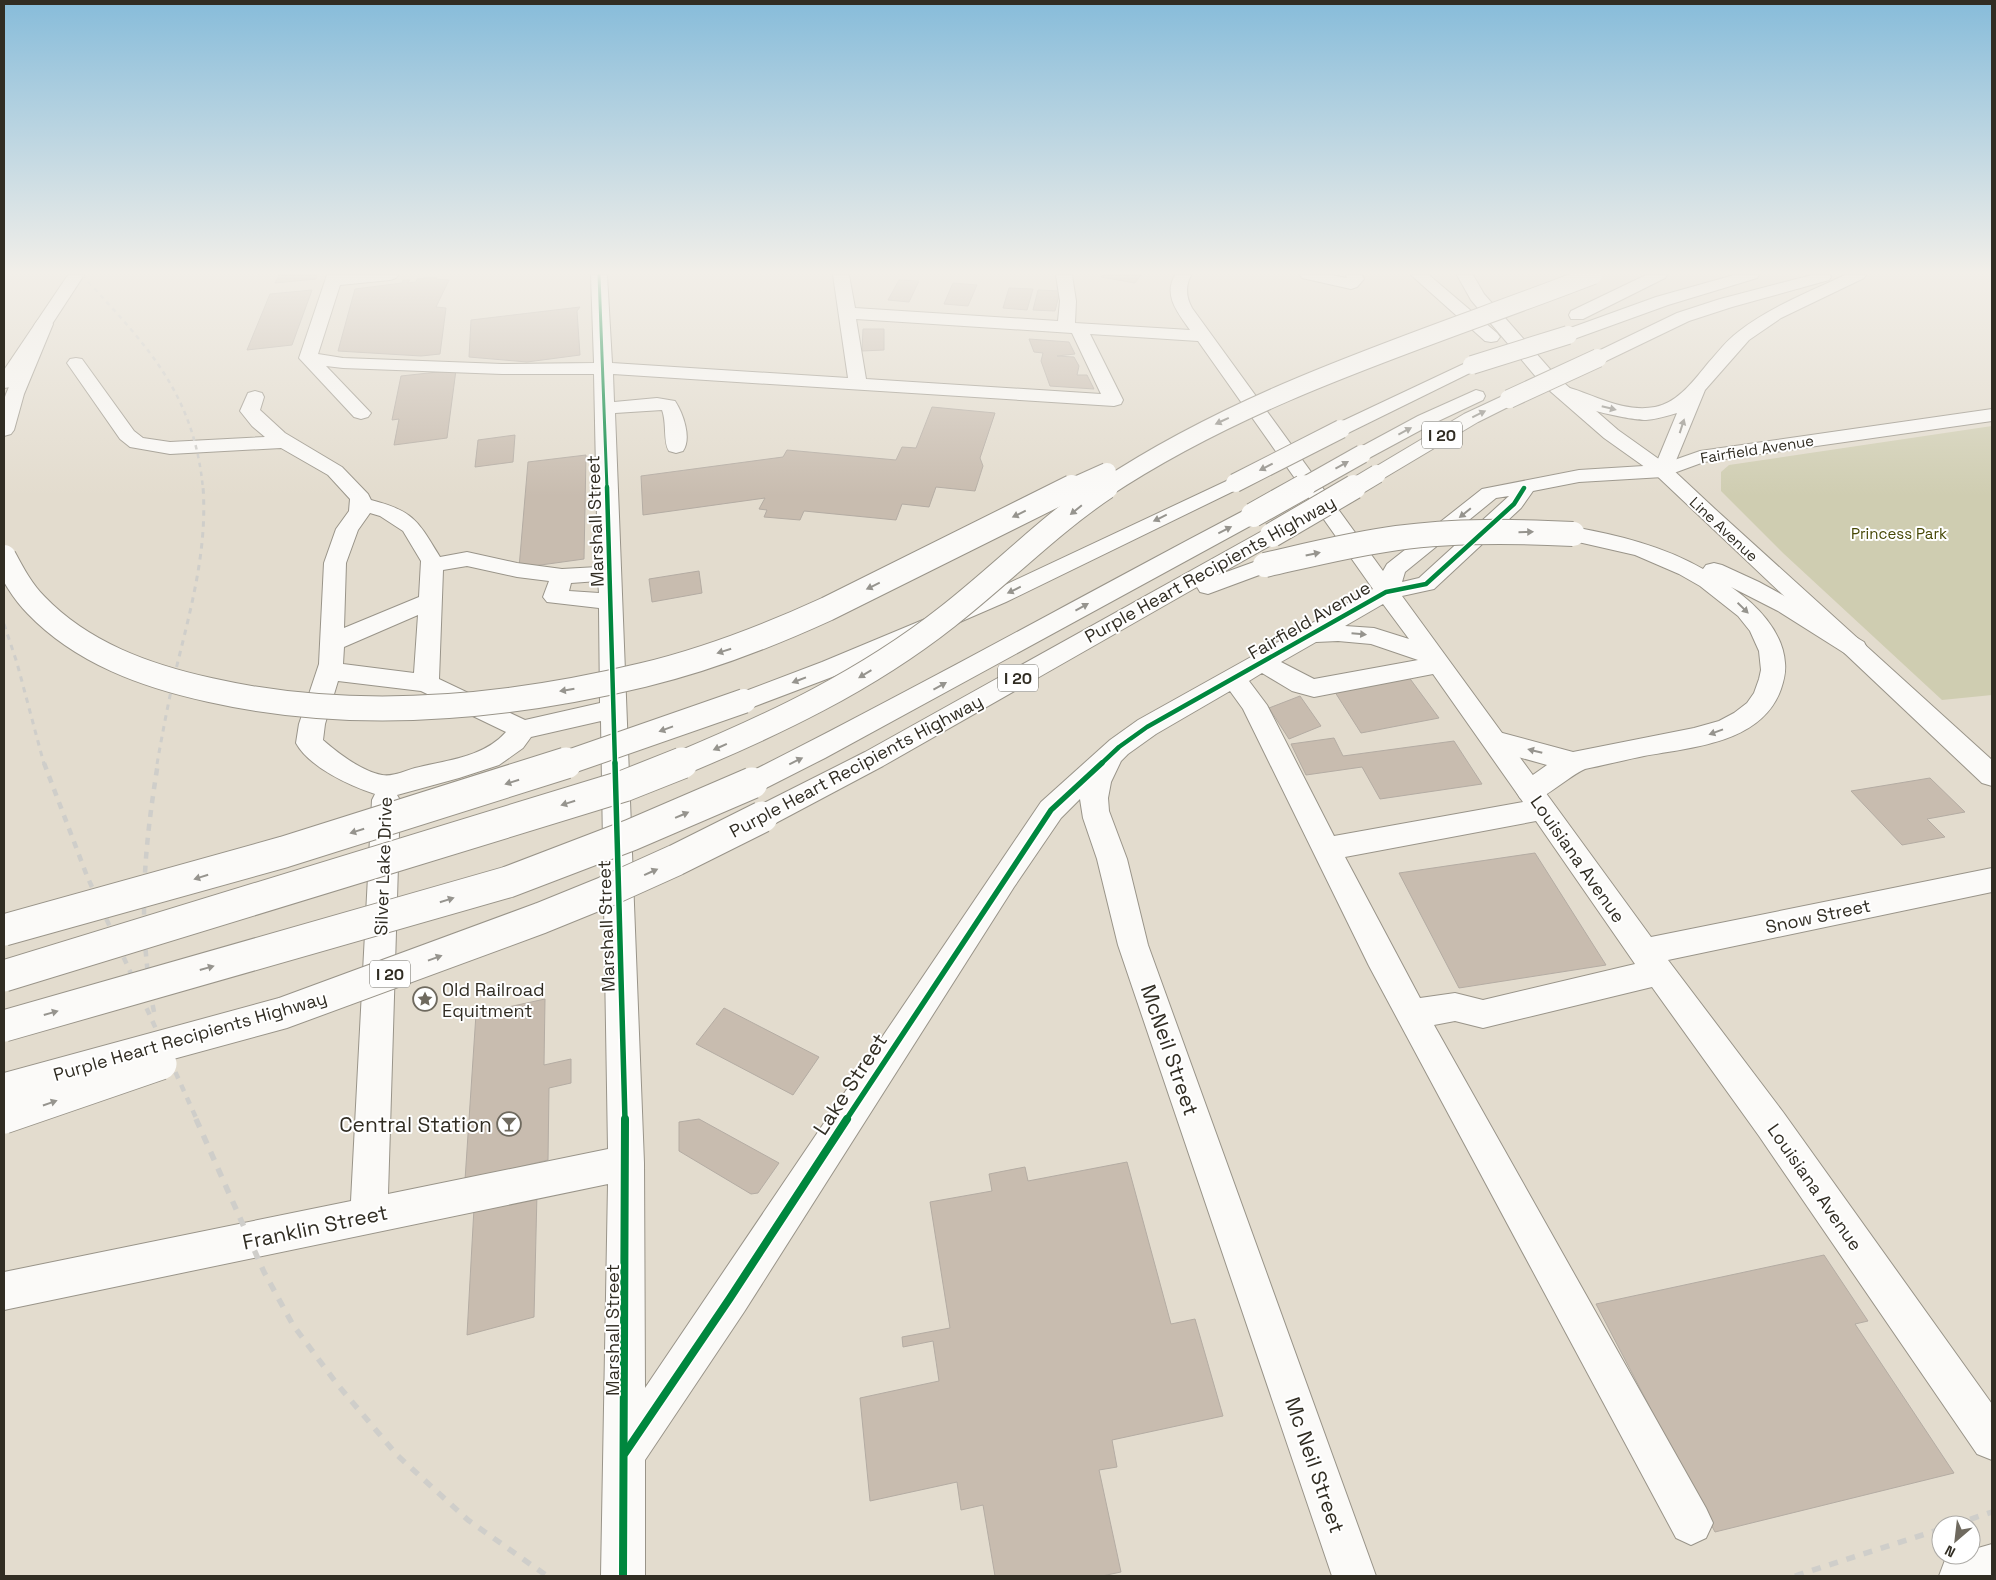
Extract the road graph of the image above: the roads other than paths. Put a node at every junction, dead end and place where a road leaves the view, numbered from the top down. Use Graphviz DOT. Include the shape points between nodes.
graph roads {
  1 [pos="27,349"];
  2 [pos="34,349"];
  3 [pos="311,349"];
  4 [pos="603,349"];
  5 [pos="852,349"];
  6 [pos="1085,349"];
  7 [pos="1212,349"];
  8 [pos="1400,349"];
  9 [pos="1506,349"];
  10 [pos="1521,349"];
  11 [pos="1523,349"];
  12 [pos="1605,349"];
  13 [pos="1731,349"];
  14 [pos="308,358"];
  15 [pos="76,363"];
  16 [pos="604,368"];
  17 [pos="4,383"];
  18 [pos="858,385"];
  19 [pos="1556,386"];
  20 [pos="1697,388"];
  21 [pos="1503,393"];
  22 [pos="255,397"];
  23 [pos="606,408"];
  24 [pos="361,413"];
  25 [pos="1992,415"];
  26 [pos="4,430"];
  27 [pos="282,442"];
  28 [pos="676,447"];
  29 [pos="1160,454"];
  30 [pos="1663,471"];
  31 [pos="1524,488"];
  32 [pos="361,504"];
  33 [pos="1584,535"];
  34 [pos="4,557"];
  35 [pos="432,565"];
  36 [pos="610,573"];
  37 [pos="562,576"];
  38 [pos="1386,592"];
  39 [pos="430,601"];
  40 [pos="611,601"];
  41 [pos="1310,634"];
  42 [pos="332,643"];
  43 [pos="1855,648"];
  44 [pos="1437,661"];
  45 [pos="1045,662"];
  46 [pos="1263,662"];
  47 [pos="329,671"];
  48 [pos="1234,679"];
  49 [pos="426,683"];
  50 [pos="614,708"];
  51 [pos="522,730"];
  52 [pos="1495,741"];
  53 [pos="1119,747"];
  54 [pos="1574,762"];
  55 [pos="1992,776"];
  56 [pos="386,786"];
  57 [pos="1536,800"];
  58 [pos="1325,849"];
  59 [pos="1992,880"];
  60 [pos="4,930"];
  61 [pos="1651,962"];
  62 [pos="4,976"];
  63 [pos="283,1013"];
  64 [pos="1412,1014"];
  65 [pos="4,1026"];
  66 [pos="4,1089"];
  67 [pos="4,1118"];
  68 [pos="626,1162"];
  69 [pos="369,1216"];
  70 [pos="4,1291"];
  71 [pos="1276,1354"];
  72 [pos="1992,1439"];
  73 [pos="625,1453"];
  74 [pos="1691,1522"];
  75 [pos="1992,1566"];
  76 [pos="624,1576"];
  77 [pos="1354,1576"];
  78 [pos="1961,1576"];
  1 -- 17 [label="main road"];
  2 -- 26 [label="main road"];
  3 -- 14 [label="main road"];
  4 -- 16 [label="main road, Marshall Street"];
  5 -- 18 [label="main road"];
  6 -- 18 [label="main road" via="1114,400"];
  7 -- 38 [label="main road, Louisiana Avenue"];
  8 -- 29 [label="main road, one-way, bridge" via="1264,401"];
  9 -- 19 [label="main road"];
  10 -- 60 [label="main road, one-way, bridge" via="1472,365 998,597 831,668 599,753 368,827 183,882"];
  11 -- 19 [label="main road, Line Avenue"];
  12 -- 21 [label="main road, Purple Heart Recipients Highway / I 20, bridge"];
  13 -- 20 [label="main road"];
  14 -- 16 [label="main road" via="343,363 502,369"];
  14 -- 24 [label="main road"];
  15 -- 27 [label="main road" via="127,435 137,443 170,448"];
  16 -- 18 [label="main road"];
  16 -- 23 [label="main road, Marshall Street"];
  19 -- 20 [label="main road, one-way" via="1610,409 1636,414 1671,408"];
  19 -- 30 [label="main road, Line Avenue" via="1611,434"];
  30 -- 20 [label="main road, one-way"];
  45 -- 21 [label="main road, Purple Heart Recipients Highway / I 20, one-way, bridge" via="1377,474 1470,418"];
  65 -- 21 [label="main road, one-way, bridge" via="508,882 638,833 752,783 865,726 1425,420"];
  22 -- 27 [label="main road" via="250,411 260,425"];
  23 -- 28 [label="main road" via="668,405 676,426"];
  23 -- 36 [label="main road, Marshall Street"];
  25 -- 30 [label="main road, Fairfield Avenue" via="1700,457"];
  27 -- 32 [label="main road" via="332,468 361,498"];
  29 -- 34 [label="main road, one-way, bridge" via="1060,493 821,611 737,647 618,680 519,698 464,704 402,708 333,707 234,696 166,679 109,657 63,630 44,615 22,590"];
  29 -- 62 [label="main road, one-way, bridge" via="1076,509 989,585 921,637 868,673 760,730 624,786"];
  30 -- 31 [label="main road, Fairfield Avenue" via="1579,476"];
  30 -- 43 [label="main road, Line Avenue"];
  31 -- 38 [label="main road, Fairfield Avenue" via="1514,504 1426,584"];
  31 -- 38 [label="main road, Fairfield Avenue, one-way" via="1489,493 1395,569"];
  32 -- 35 [label="main road" via="388,511 411,527"];
  32 -- 42 [label="main road" via="360,512 347,529 335,563"];
  33 -- 43 [label="main road" via="1674,555 1725,574 1810,619"];
  45 -- 33 [label="main road, one-way, bridge" via="1182,598 1265,565 1374,541 1438,534 1535,532"];
  33 -- 54 [label="main road, one-way" via="1664,558 1728,594 1748,614 1768,642 1774,670 1770,690 1763,702 1748,718 1733,726 1708,735"];
  35 -- 37 [label="main road" via="467,559"];
  35 -- 39 [label="main road"];
  36 -- 37 [label="main road"];
  36 -- 40 [label="main road, Marshall Street"];
  37 -- 40 [label="main road" via="555,598"];
  38 -- 41 [label="main road, Fairfield Avenue"];
  38 -- 44 [label="main road, Louisiana Avenue"];
  39 -- 42 [label="main road"];
  39 -- 49 [label="main road"];
  40 -- 50 [label="main road, Marshall Street"];
  41 -- 44 [label="main road, one-way" via="1374,636"];
  41 -- 46 [label="main road, Fairfield Avenue"];
  42 -- 47 [label="main road"];
  43 -- 55 [label="main road, Line Avenue"];
  44 -- 46 [label="main road" via="1314,688 1301,685"];
  44 -- 52 [label="main road, Louisiana Avenue"];
  63 -- 45 [label="main road, Purple Heart Recipients Highway / I 20, one-way, bridge" via="541,918 676,860 874,759"];
  46 -- 48 [label="main road, Fairfield Avenue"];
  47 -- 49 [label="main road"];
  47 -- 56 [label="main road" via="309,743 324,757 359,777"];
  48 -- 53 [label="main road, Fairfield Avenue" via="1147,727"];
  48 -- 58 [label="main road" via="1254,704"];
  49 -- 51 [label="main road"];
  50 -- 51 [label="main road"];
  50 -- 68 [label="main road, Marshall Street"];
  51 -- 56 [label="main road" via="518,738 503,750 477,763"];
  54 -- 52 [label="main road, one-way"];
  52 -- 57 [label="main road, Louisiana Avenue"];
  53 -- 71 [label="main road, McNeil Street" via="1094,790 1097,820 1111,857 1133,945"];
  53 -- 73 [label="main road, Lake Street" via="1051,810"];
  54 -- 57 [label="main road"];
  56 -- 69 [label="main road, Silver Lake Drive"];
  57 -- 58 [label="main road"];
  57 -- 61 [label="main road, Louisiana Avenue"];
  58 -- 64 [label="main road"];
  59 -- 61 [label="main road, Snow Street"];
  61 -- 64 [label="main road, Snow Street" via="1483,1014 1455,1007"];
  61 -- 72 [label="main road, Louisiana Avenue" via="1771,1124"];
  63 -- 66 [label="main road, Purple Heart Recipients Highway / I 20, bridge"];
  67 -- 63 [label="main road, one-way, bridge" via="182,1057"];
  64 -- 74 [label="main road"];
  68 -- 69 [label="main road, Franklin Street"];
  68 -- 73 [label="main road, Marshall Street"];
  69 -- 70 [label="main road, Franklin Street"];
  71 -- 77 [label="main road, Mc Neil Street"];
  73 -- 76 [label="main road, Marshall Street"];
  75 -- 78 [label="main road"];
}
